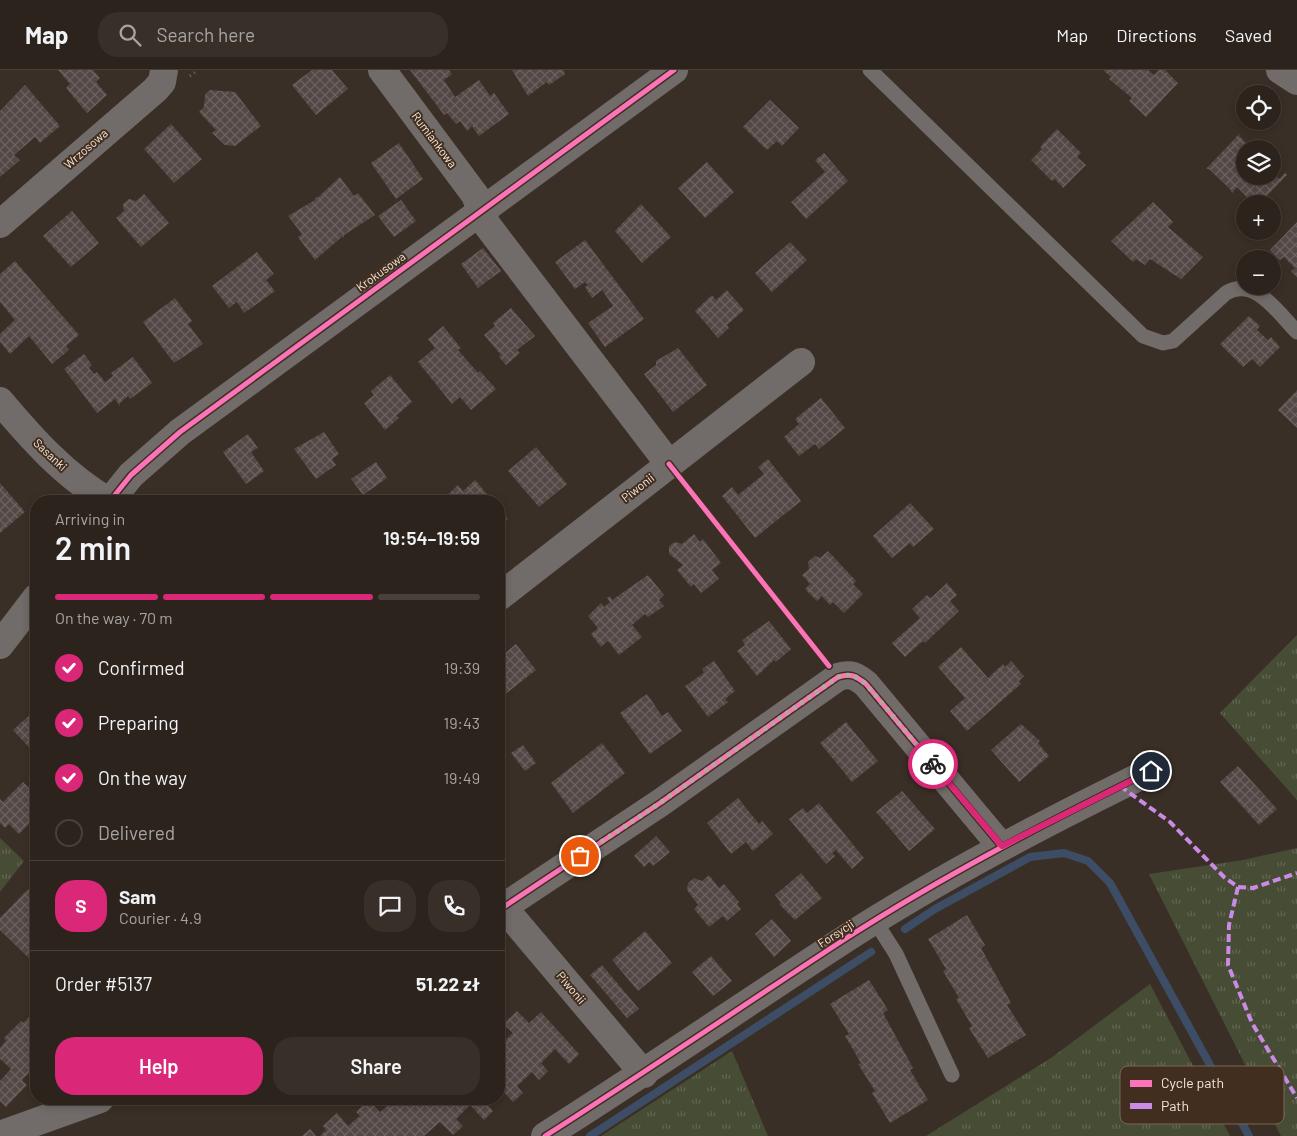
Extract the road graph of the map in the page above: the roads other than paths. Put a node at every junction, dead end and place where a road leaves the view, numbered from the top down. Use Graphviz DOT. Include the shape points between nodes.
graph roads {
  1 [pos="164,70"];
  2 [pos="382,70"];
  3 [pos="674,70"];
  4 [pos="870,70"];
  5 [pos="1280,70"];
  6 [pos="1297,81"];
  7 [pos="482,211"];
  8 [pos="0,224"];
  9 [pos="1297,332"];
  10 [pos="801,362"];
  11 [pos="0,401"];
  12 [pos="669,464"];
  13 [pos="97,495"];
  14 [pos="114,495"];
  15 [pos="505,592"];
  16 [pos="30,606"];
  17 [pos="0,645"];
  18 [pos="1151,771"];
  19 [pos="1002,846"];
  20 [pos="505,904"];
  21 [pos="505,913"];
  22 [pos="875,921"];
  23 [pos="644,1074"];
  24 [pos="952,1075"];
  25 [pos="83,1105"];
  26 [pos="0,1135"];
  27 [pos="545,1136"];
  1 -- 8 [label="street, Wrzosowa" via="162,82 155,90"];
  2 -- 7 [label="street, Rumiankowa" via="476,197"];
  3 -- 7 [label="street, Krokusowa"];
  4 -- 9 [label="lane" via="1143,336 1163,343 1173,341 1226,293 1244,287 1255,291"];
  5 -- 6 [label="street"];
  7 -- 12 [label="street, Rumiankowa" via="487,225"];
  7 -- 14 [label="street, Krokusowa" via="180,432 130,475"];
  10 -- 12 [label="street, Piwonii"];
  11 -- 13 [label="street, Sasanki" via="53,459"];
  12 -- 15 [label="street, Piwonii"];
  16 -- 17 [label="street"];
  18 -- 19 [label="street, Forsycji"];
  19 -- 20 [label="street" via="866,684 855,675 846,674 660,803"];
  19 -- 22 [label="street, Forsycji"];
  21 -- 23 [label="street, Piwonii"];
  22 -- 23 [label="street, Forsycji"];
  22 -- 24 [label="lane" via="896,954"];
  23 -- 27 [label="street, Forsycji"];
  25 -- 26 [label="street"];
}
